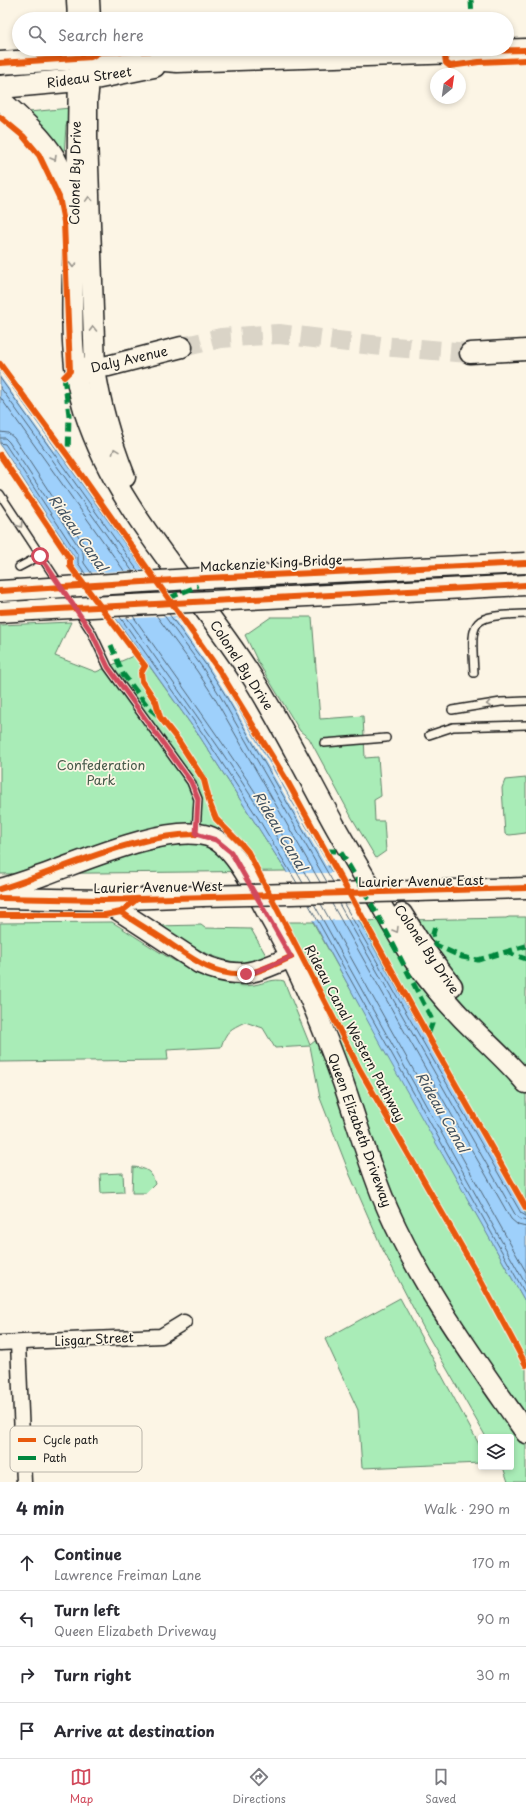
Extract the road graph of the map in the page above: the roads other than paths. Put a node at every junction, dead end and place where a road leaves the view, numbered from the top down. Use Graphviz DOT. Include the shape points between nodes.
graph roads {
  1 [pos="74,0"];
  2 [pos="89,0"];
  3 [pos="75,12"];
  4 [pos="90,12"];
  5 [pos="514,50"];
  6 [pos="526,50"];
  7 [pos="59,56"];
  8 [pos="84,56"];
  9 [pos="116,56"];
  10 [pos="336,56"];
  11 [pos="177,61"];
  12 [pos="0,63"];
  13 [pos="83,80"];
  14 [pos="0,87"];
  15 [pos="0,100"];
  16 [pos="74,226"];
  17 [pos="182,346"];
  18 [pos="526,350"];
  19 [pos="470,352"];
  20 [pos="86,369"];
  21 [pos="0,494"];
  22 [pos="40,556"];
  23 [pos="526,563"];
  24 [pos="18,567"];
  25 [pos="526,585"];
  26 [pos="8,590"];
  27 [pos="66,594"];
  28 [pos="70,601"];
  29 [pos="0,612"];
  30 [pos="526,614"];
  31 [pos="474,673"];
  32 [pos="526,701"];
  33 [pos="452,710"];
  34 [pos="526,725"];
  35 [pos="429,735"];
  36 [pos="386,738"];
  37 [pos="324,743"];
  38 [pos="196,834"];
  39 [pos="526,888"];
  40 [pos="0,889"];
  41 [pos="317,894"];
  42 [pos="0,898"];
  43 [pos="103,900"];
  44 [pos="291,957"];
  45 [pos="526,1083"];
  46 [pos="184,1322"];
  47 [pos="0,1343"];
  48 [pos="18,1343"];
  49 [pos="22,1426"];
  50 [pos="526,1433"];
  51 [pos="24,1472"];
  52 [pos="24,1482"];
  1 -- 3 [label="street"];
  2 -- 4 [label="main road"];
  5 -- 6 [label="main road, Rideau Street"];
  7 -- 12 [label="main road, Rideau Street"];
  8 -- 13 [label="main road"];
  9 -- 11 [label="main road, Rideau Street"];
  10 -- 11 [label="main road, Rideau Street"];
  11 -- 13 [label="main road, Rideau Street"];
  13 -- 14 [label="main road, Rideau Street"];
  13 -- 16 [label="street, Colonel By Drive"];
  20 -- 13 [label="main road, Colonel By Drive, one-way" via="88,101"];
  15 -- 16 [label="main road, one-way" via="39,136 55,158 68,189"];
  16 -- 20 [label="main road, Colonel By Drive, one-way" via="73,332"];
  17 -- 20 [label="main road, Daly Avenue" via="108,366"];
  18 -- 19 [label="main road"];
  20 -- 45 [label="main road, Colonel By Drive" via="125,476 146,512 262,678 343,820 426,952 497,1050"];
  21 -- 22 [label="lane, one-way"];
  22 -- 24 [label="lane"];
  22 -- 27 [label="lane"];
  23 -- 26 [label="main road, Mackenzie King Bridge, bridge"];
  25 -- 29 [label="main road, bridge"];
  28 -- 38 [label="lane" via="92,633 108,667 191,782 198,799"];
  30 -- 31 [label="lane" via="494,615 483,618 475,626 472,640"];
  32 -- 33 [label="lane, one-way"];
  34 -- 35 [label="lane" via="453,727"];
  36 -- 37 [label="lane"];
  38 -- 40 [label="main road" via="159,837 119,848"];
  38 -- 44 [label="main road, Queen Elizabeth Driveway" via="216,840 231,852"];
  39 -- 41 [label="main road, Laurier Avenue East, bridge"];
  41 -- 43 [label="main road, Laurier Avenue West, bridge"];
  42 -- 43 [label="main road, Laurier Avenue West"];
  43 -- 44 [label="main road" via="199,963 215,970 246,974"];
  44 -- 50 [label="main road, Queen Elizabeth Driveway" via="332,1052 366,1157 404,1245 449,1322"];
  46 -- 48 [label="street, Lisgar Street" via="160,1336"];
  47 -- 48 [label="street, Lisgar Street"];
  48 -- 49 [label="street"];
  51 -- 52 [label="street"];
}
